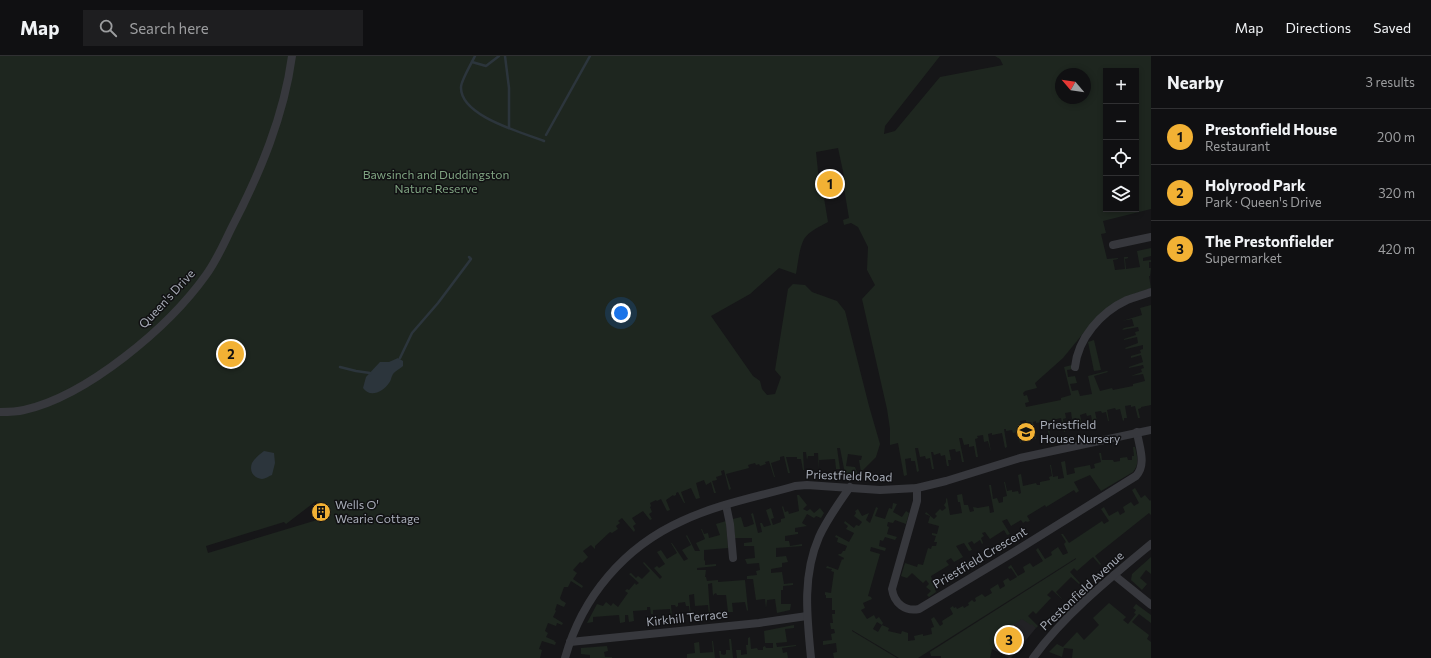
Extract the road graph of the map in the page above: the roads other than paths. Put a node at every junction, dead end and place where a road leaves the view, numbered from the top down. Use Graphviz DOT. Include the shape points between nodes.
graph roads {
  1 [pos="292,56"];
  2 [pos="1151,237"];
  3 [pos="1113,245"];
  4 [pos="1151,292"];
  5 [pos="1075,367"];
  6 [pos="0,412"];
  7 [pos="1151,430"];
  8 [pos="1137,432"];
  9 [pos="850,488"];
  10 [pos="917,488"];
  11 [pos="726,505"];
  12 [pos="1151,544"];
  13 [pos="733,558"];
  14 [pos="1114,575"];
  15 [pos="1151,605"];
  16 [pos="807,616"];
  17 [pos="570,642"];
  18 [pos="565,658"];
  19 [pos="811,658"];
  20 [pos="1033,658"];
  1 -- 6 [label="street, Queen's Drive" via="286,92 264,156 216,260 198,286 137,347 102,372 46,403 24,410"];
  2 -- 3 [label="street"];
  4 -- 5 [label="street" via="1120,304 1094,326 1080,346"];
  7 -- 8 [label="street, Priestfield Road"];
  8 -- 10 [label="street, Priestfield Road" via="1020,458 946,482"];
  8 -- 10 [label="street, Priestfield Crescent" via="1142,463 1136,476 920,609 912,610 898,603 892,589 917,501"];
  9 -- 10 [label="street, Priestfield Road"];
  9 -- 11 [label="street, Priestfield Road" via="807,484"];
  9 -- 16 [label="street" via="824,526 813,550 807,581"];
  11 -- 13 [label="street"];
  11 -- 17 [label="street, Priestfield Road" via="682,520 635,550 598,588 582,614"];
  12 -- 14 [label="street, Prestonfield Avenue"];
  14 -- 15 [label="street"];
  14 -- 20 [label="street, Prestonfield Avenue" via="1072,614"];
  16 -- 17 [label="street, Kirkhill Terrace"];
  16 -- 19 [label="street"];
  17 -- 18 [label="street, Priestfield Road"];
}
